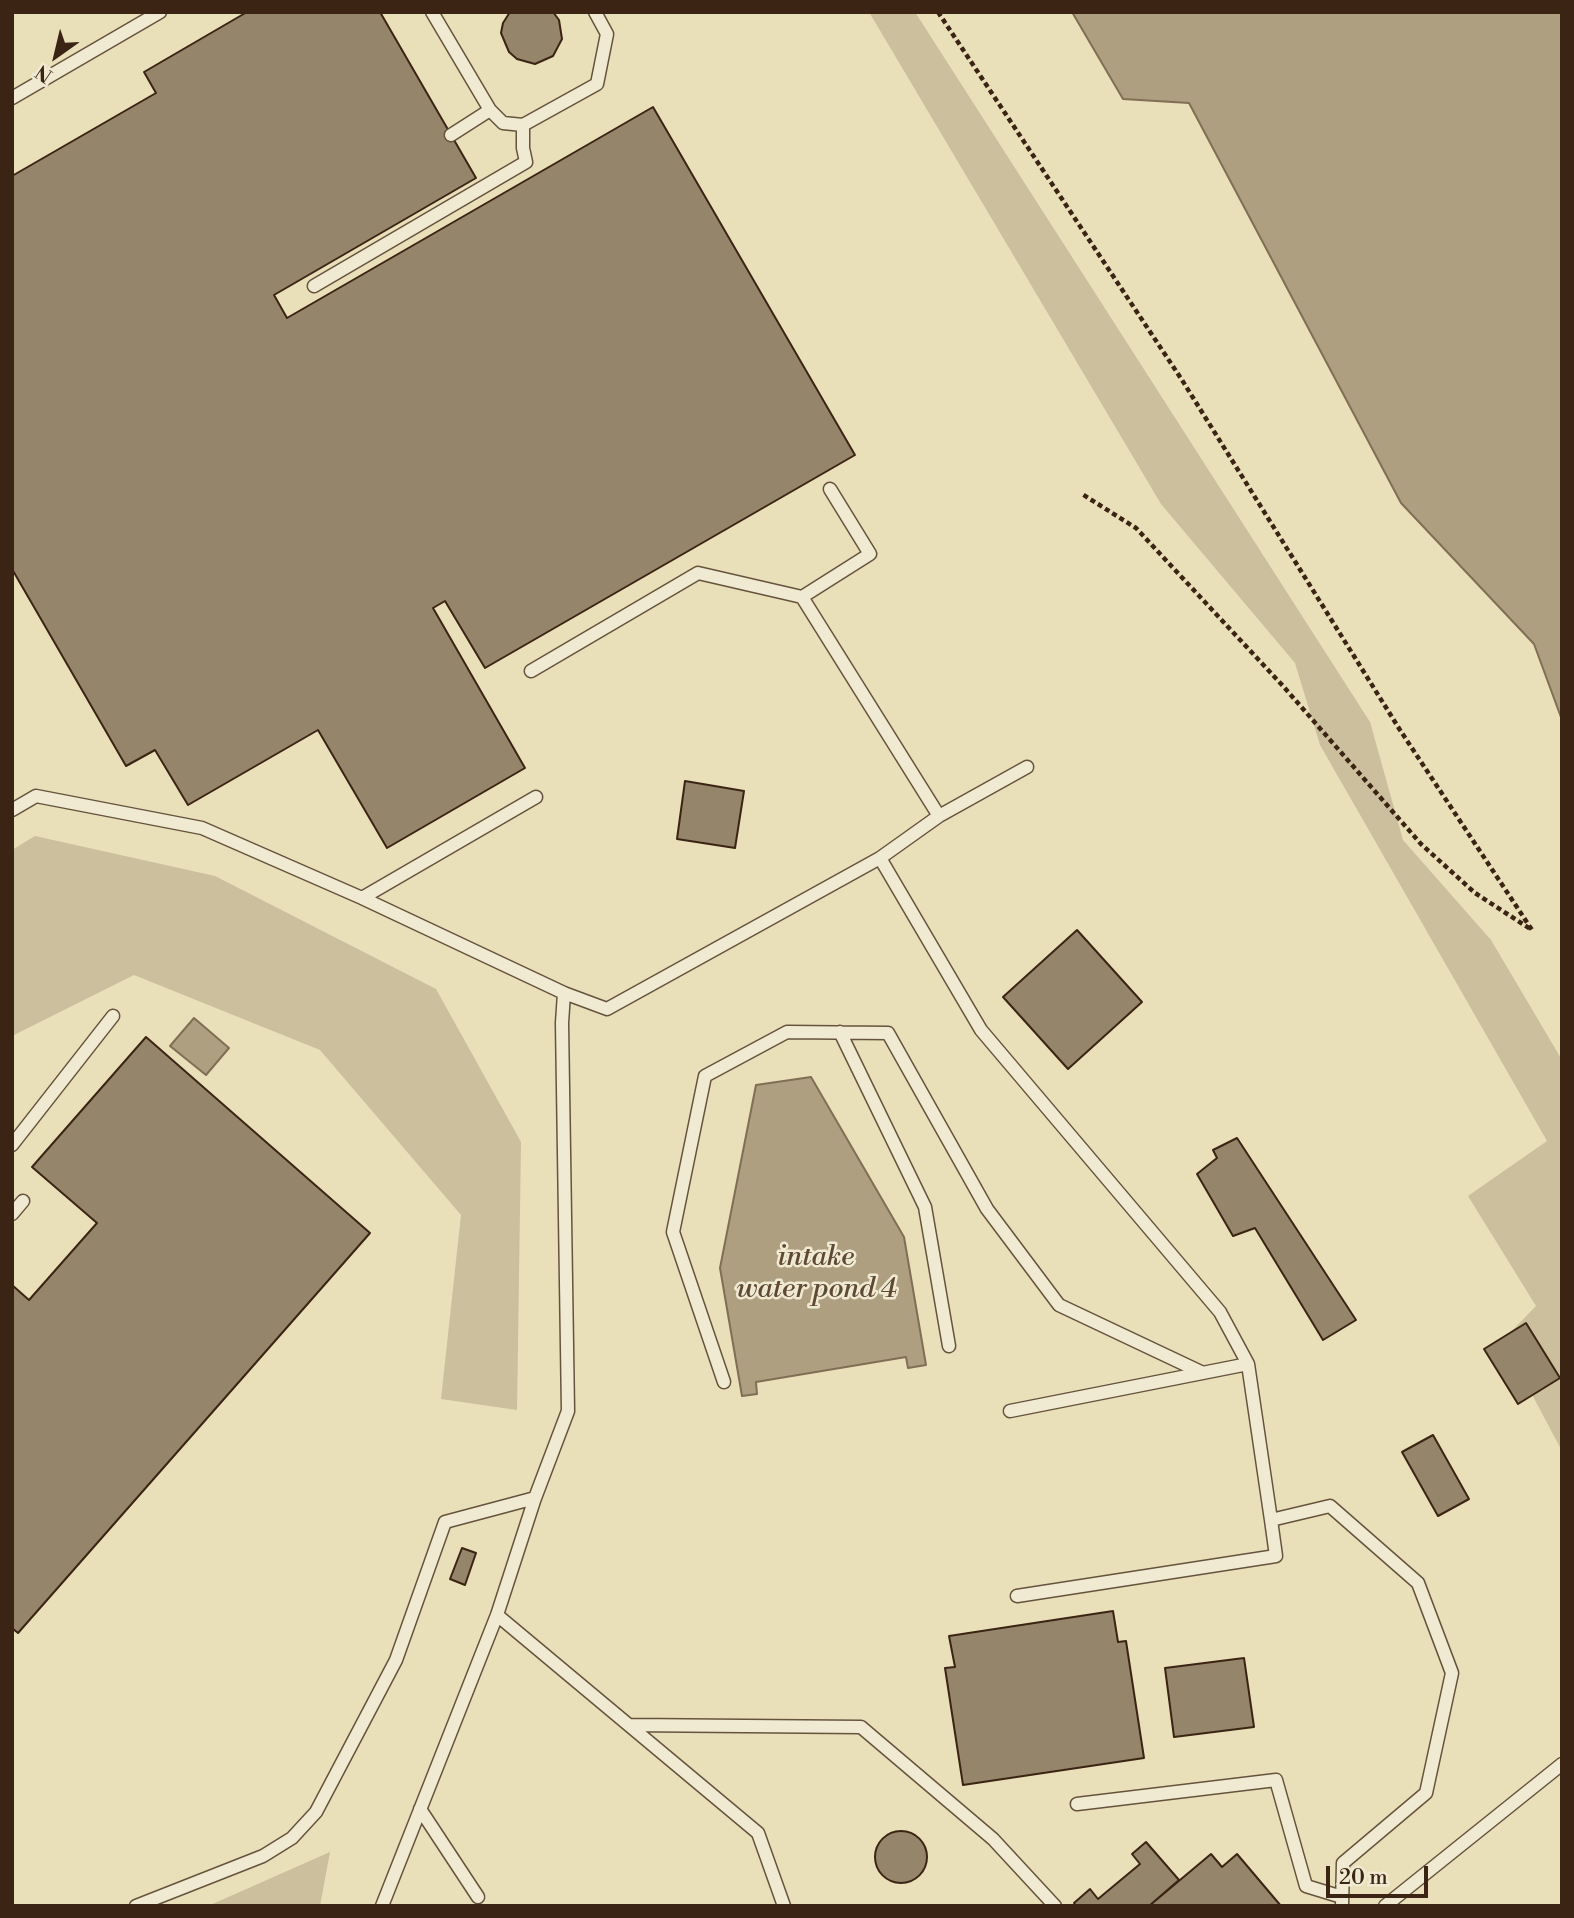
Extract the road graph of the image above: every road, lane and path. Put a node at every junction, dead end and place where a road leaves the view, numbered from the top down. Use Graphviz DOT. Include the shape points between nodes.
graph roads {
  1 [pos="160,12"];
  2 [pos="432,12"];
  3 [pos="595,12"];
  4 [pos="938,12"];
  5 [pos="12,98"];
  6 [pos="490,110"];
  7 [pos="523,125"];
  8 [pos="451,135"];
  9 [pos="314,286"];
  10 [pos="830,489"];
  11 [pos="1082,495"];
  12 [pos="802,597"];
  13 [pos="531,671"];
  14 [pos="1027,767"];
  15 [pos="536,797"];
  16 [pos="12,810"];
  17 [pos="939,816"];
  18 [pos="880,858"];
  19 [pos="362,898"];
  20 [pos="564,993"];
  21 [pos="113,1016"];
  22 [pos="840,1032"];
  23 [pos="12,1144"];
  24 [pos="23,1201"];
  25 [pos="12,1214"];
  26 [pos="950,1346"];
  27 [pos="1248,1364"];
  28 [pos="1203,1373"];
  29 [pos="723,1382"];
  30 [pos="1010,1411"];
  31 [pos="535,1498"];
  32 [pos="1271,1520"];
  33 [pos="1017,1596"];
  34 [pos="497,1615"];
  35 [pos="629,1725"];
  36 [pos="1562,1764"];
  37 [pos="1077,1804"];
  38 [pos="420,1809"];
  39 [pos="478,1897"];
  40 [pos="1342,1901"];
  41 [pos="136,1906"];
  42 [pos="382,1906"];
  43 [pos="784,1906"];
  44 [pos="1055,1906"];
  45 [pos="1385,1906"];
  1 -- 5 [label="lane"];
  2 -- 6 [label="lane"];
  3 -- 7 [label="lane" via="607,34 597,84"];
  4 -- 11 [label="path" via="1182,380 1400,730 1532,930 1475,893 1421,844 1136,528"];
  6 -- 7 [label="lane" via="503,123"];
  6 -- 8 [label="lane"];
  7 -- 9 [label="lane" via="526,162"];
  10 -- 12 [label="lane" via="870,554"];
  12 -- 13 [label="lane" via="698,573"];
  12 -- 17 [label="lane"];
  14 -- 17 [label="lane"];
  15 -- 19 [label="lane"];
  16 -- 19 [label="lane" via="36,796 202,828"];
  17 -- 18 [label="lane"];
  18 -- 20 [label="lane" via="607,1009"];
  18 -- 27 [label="lane" via="981,1030 1220,1311"];
  19 -- 20 [label="lane"];
  20 -- 31 [label="lane" via="568,1411"];
  21 -- 23 [label="lane"];
  22 -- 26 [label="lane" via="925,1207"];
  22 -- 28 [label="lane" via="888,1033 987,1209 1059,1305"];
  22 -- 29 [label="lane" via="787,1032 705,1076 673,1232"];
  24 -- 25 [label="lane"];
  27 -- 28 [label="lane"];
  27 -- 32 [label="lane"];
  28 -- 30 [label="lane"];
  31 -- 34 [label="lane"];
  31 -- 41 [label="lane" via="445,1522 396,1660 316,1811 292,1838 263,1856"];
  32 -- 33 [label="lane" via="1276,1556"];
  32 -- 40 [label="lane" via="1331,1506 1418,1583 1452,1673 1426,1793 1343,1863"];
  34 -- 35 [label="lane"];
  34 -- 38 [label="lane"];
  35 -- 43 [label="lane" via="758,1833"];
  35 -- 44 [label="lane" via="861,1727 993,1839"];
  36 -- 45 [label="lane"];
  37 -- 40 [label="lane" via="1276,1780 1306,1885"];
  38 -- 39 [label="lane"];
  38 -- 42 [label="lane"];
}
